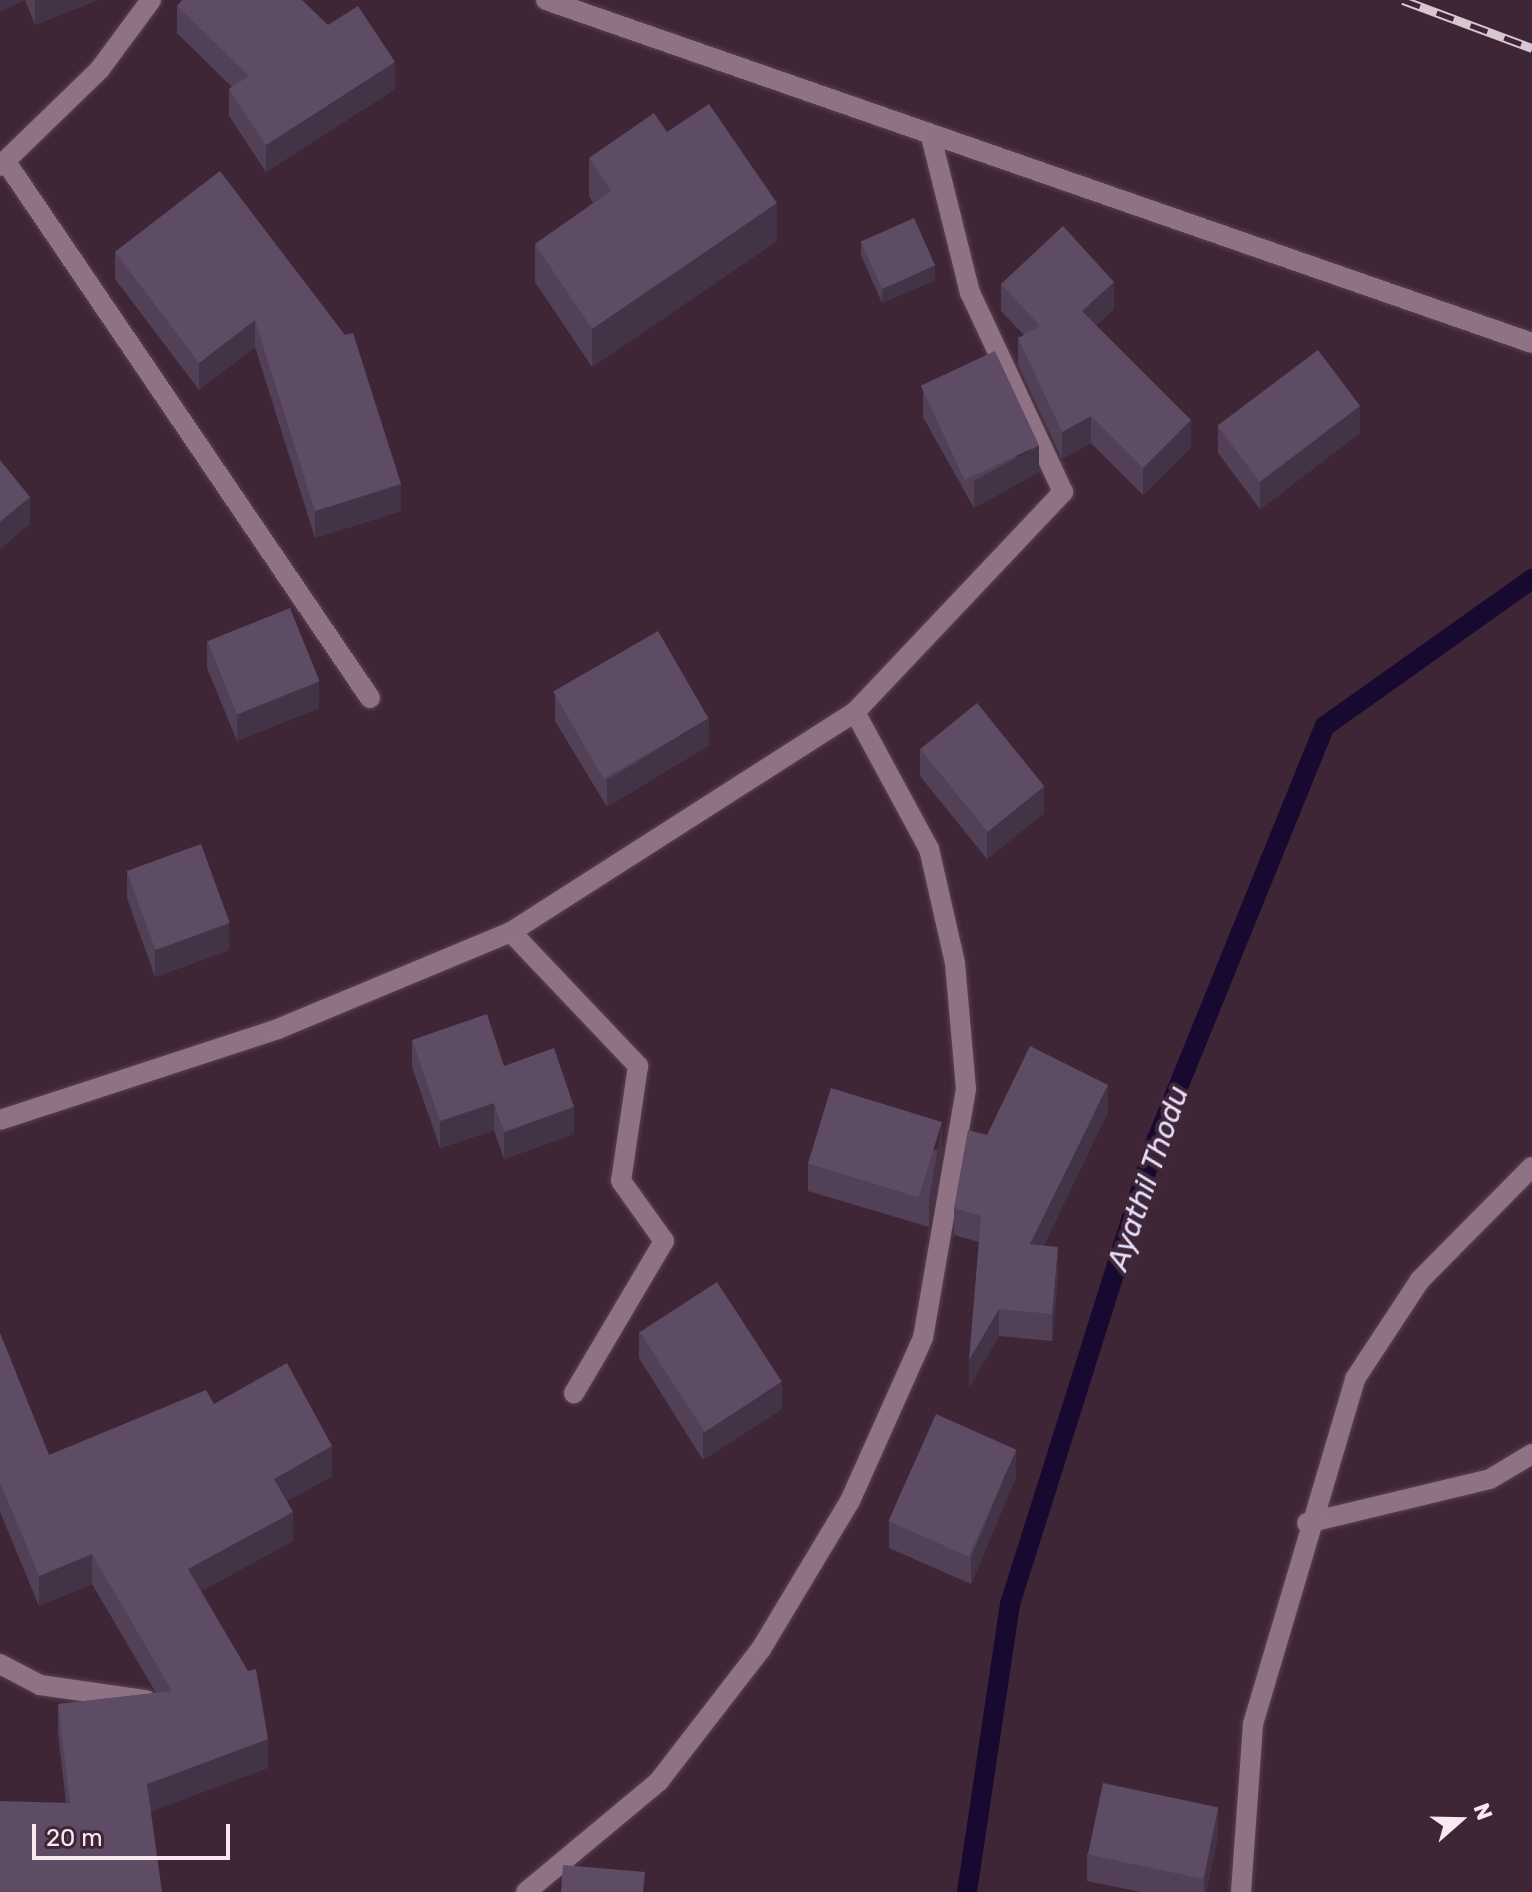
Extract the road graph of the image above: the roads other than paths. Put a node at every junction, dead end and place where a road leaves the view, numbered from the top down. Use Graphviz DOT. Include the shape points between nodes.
graph roads {
  1 [pos="151,0"];
  2 [pos="546,0"];
  3 [pos="931,137"];
  4 [pos="3,164"];
  5 [pos="1532,343"];
  6 [pos="370,698"];
  7 [pos="855,712"];
  8 [pos="511,932"];
  9 [pos="0,1120"];
  10 [pos="1532,1167"];
  11 [pos="574,1393"];
  12 [pos="1532,1454"];
  13 [pos="1307,1523"];
  14 [pos="0,1664"];
  15 [pos="148,1700"];
  16 [pos="526,1892"];
  17 [pos="1241,1892"];
  1 -- 4 [label="street" via="100,69"];
  2 -- 3 [label="street"];
  3 -- 5 [label="street"];
  3 -- 7 [label="street" via="970,293 1063,492"];
  4 -- 6 [label="street"];
  7 -- 8 [label="street"];
  7 -- 16 [label="street" via="929,849 955,963 966,1089 923,1338 850,1501 761,1649 659,1781"];
  8 -- 9 [label="street" via="278,1029"];
  8 -- 11 [label="street" via="638,1066 621,1181 664,1241"];
  10 -- 13 [label="street" via="1420,1280 1355,1379"];
  12 -- 13 [label="street" via="1490,1479"];
  13 -- 17 [label="street" via="1253,1724"];
  14 -- 15 [label="street" via="40,1685"];
}
